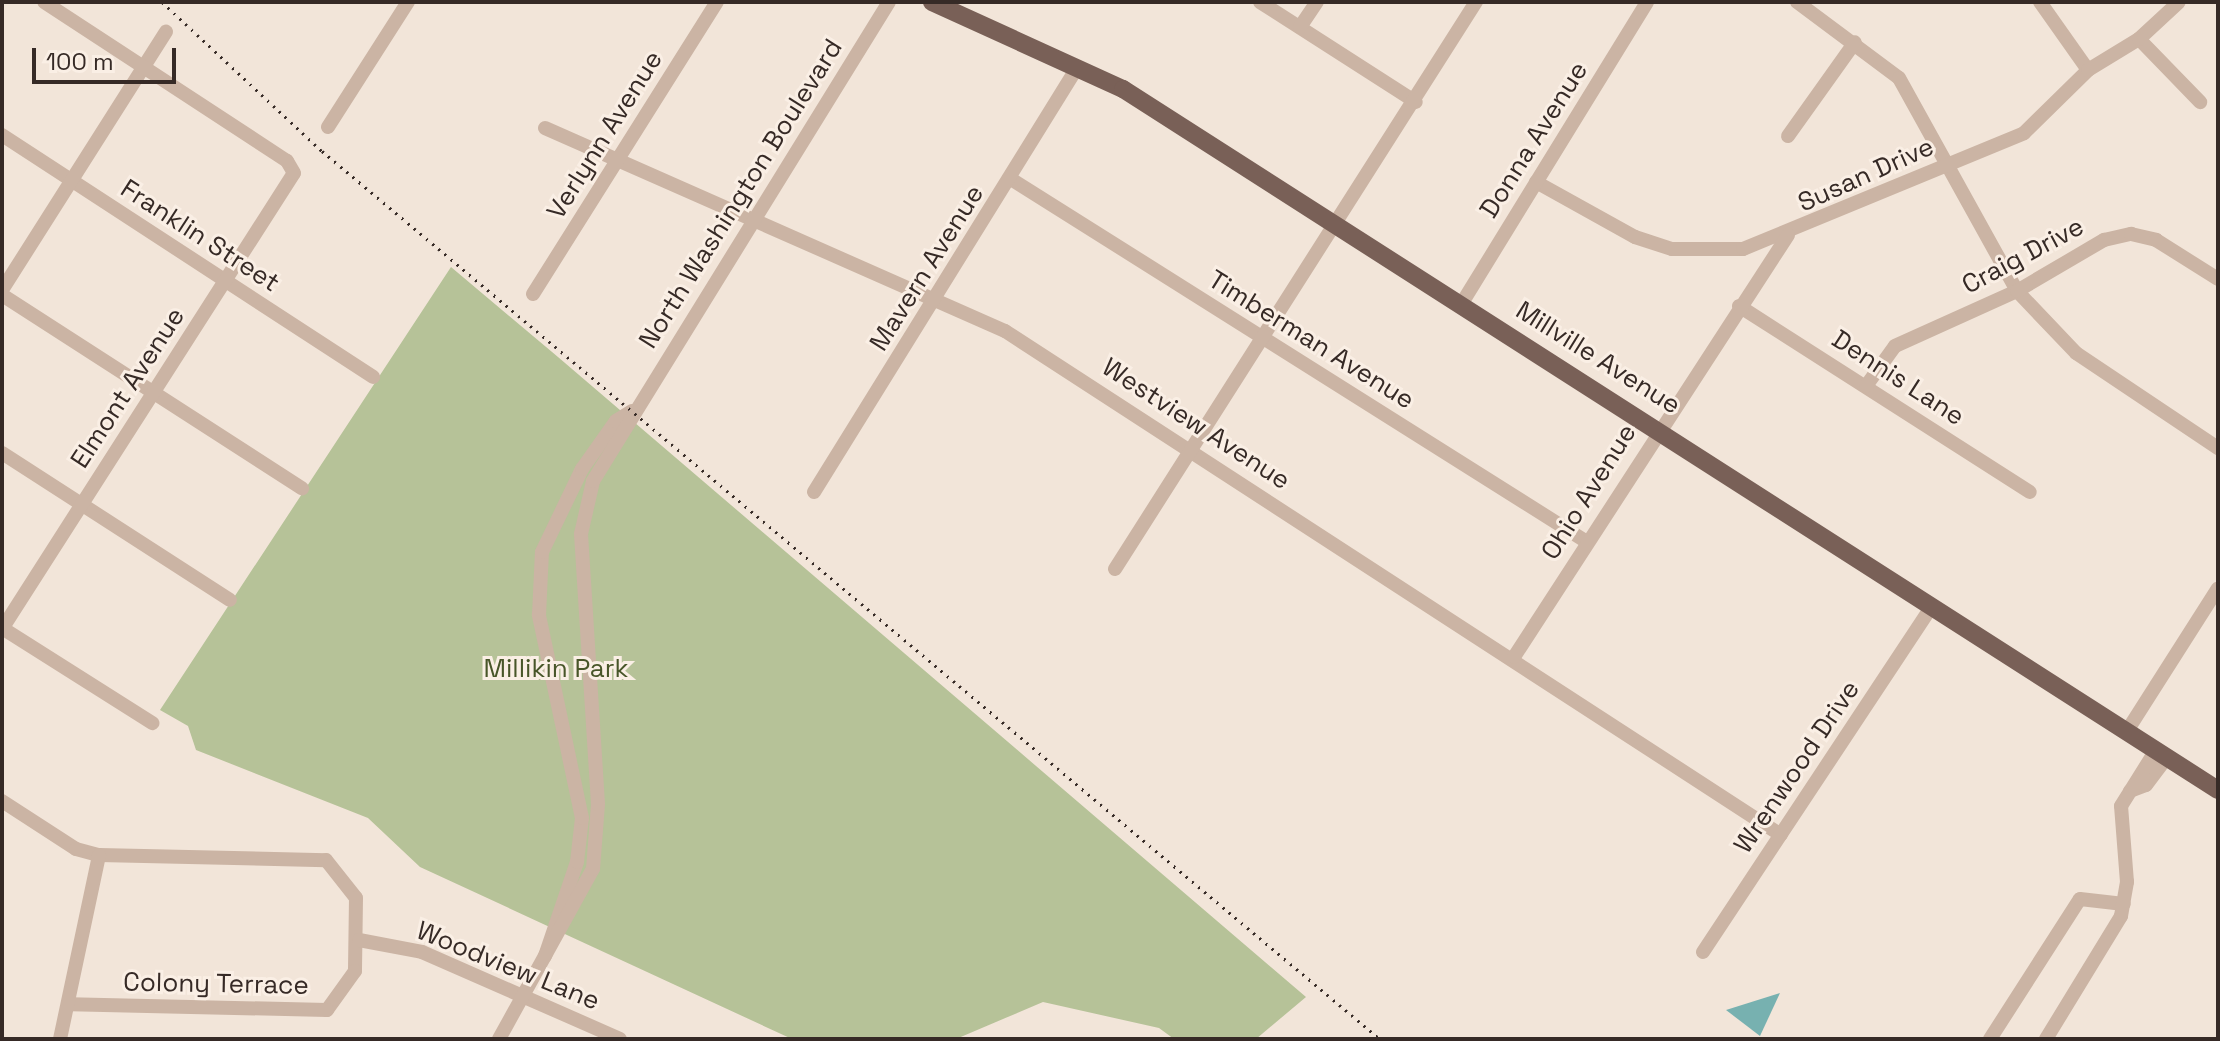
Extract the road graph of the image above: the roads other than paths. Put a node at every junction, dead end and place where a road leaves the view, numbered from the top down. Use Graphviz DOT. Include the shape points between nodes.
graph roads {
  1 [pos="44,2"];
  2 [pos="408,2"];
  3 [pos="717,2"];
  4 [pos="889,2"];
  5 [pos="932,2"];
  6 [pos="1260,2"];
  7 [pos="1317,2"];
  8 [pos="1476,2"];
  9 [pos="1647,2"];
  10 [pos="1797,2"];
  11 [pos="2040,2"];
  12 [pos="2179,2"];
  13 [pos="1300,27"];
  14 [pos="166,32"];
  15 [pos="2139,39"];
  16 [pos="1855,42"];
  17 [pos="1077,67"];
  18 [pos="144,68"];
  19 [pos="2088,70"];
  20 [pos="1416,102"];
  21 [pos="2200,102"];
  22 [pos="328,127"];
  23 [pos="545,128"];
  24 [pos="2,135"];
  25 [pos="1788,136"];
  26 [pos="618,158"];
  27 [pos="1944,164"];
  28 [pos="1011,179"];
  29 [pos="73,182"];
  30 [pos="1536,182"];
  31 [pos="757,219"];
  32 [pos="1338,224"];
  33 [pos="1788,235"];
  34 [pos="2218,279"];
  35 [pos="226,282"];
  36 [pos="2017,291"];
  37 [pos="2,293"];
  38 [pos="533,294"];
  39 [pos="937,297"];
  40 [pos="1462,303"];
  41 [pos="1739,306"];
  42 [pos="1266,340"];
  43 [pos="373,377"];
  44 [pos="1866,386"];
  45 [pos="153,393"];
  46 [pos="632,411"];
  47 [pos="1659,427"];
  48 [pos="2218,448"];
  49 [pos="1193,451"];
  50 [pos="2,453"];
  51 [pos="302,488"];
  52 [pos="814,492"];
  53 [pos="2030,492"];
  54 [pos="81,503"];
  55 [pos="1587,542"];
  56 [pos="1115,569"];
  57 [pos="2218,588"];
  58 [pos="230,600"];
  59 [pos="1931,608"];
  60 [pos="2,628"];
  61 [pos="1514,657"];
  62 [pos="152,723"];
  63 [pos="2127,731"];
  64 [pos="2162,754"];
  65 [pos="2218,790"];
  66 [pos="2,801"];
  67 [pos="1781,835"];
  68 [pos="99,855"];
  69 [pos="2124,904"];
  70 [pos="359,940"];
  71 [pos="1703,952"];
  72 [pos="544,960"];
  73 [pos="527,998"];
  74 [pos="71,1004"];
  75 [pos="60,1039"];
  76 [pos="499,1039"];
  77 [pos="620,1039"];
  78 [pos="1990,1039"];
  79 [pos="2046,1039"];
  1 -- 18 [label="street"];
  2 -- 22 [label="street"];
  3 -- 26 [label="street, Verlynn Avenue"];
  4 -- 31 [label="street, North Washington Boulevard"];
  5 -- 17 [label="main road, Millville Avenue"];
  6 -- 13 [label="street"];
  7 -- 13 [label="street"];
  8 -- 20 [label="street"];
  9 -- 30 [label="street, Donna Avenue"];
  10 -- 16 [label="street"];
  11 -- 19 [label="street"];
  12 -- 15 [label="street, Susan Drive"];
  13 -- 20 [label="street"];
  14 -- 18 [label="street"];
  15 -- 19 [label="street, Susan Drive"];
  15 -- 21 [label="street"];
  16 -- 25 [label="street"];
  16 -- 27 [label="street" via="1899,78"];
  17 -- 28 [label="street, Mavern Avenue"];
  17 -- 32 [label="main road, Millville Avenue"];
  18 -- 29 [label="street"];
  18 -- 35 [label="street, Elmont Avenue" via="287,161 294,173"];
  19 -- 27 [label="street, Susan Drive" via="2024,133"];
  20 -- 32 [label="street"];
  23 -- 26 [label="street, Westview Avenue"];
  24 -- 29 [label="street, Franklin Street"];
  26 -- 31 [label="street, Westview Avenue"];
  26 -- 38 [label="street, Verlynn Avenue"];
  27 -- 33 [label="street, Susan Drive"];
  27 -- 36 [label="street"];
  28 -- 39 [label="street, Mavern Avenue"];
  28 -- 42 [label="street, Timberman Avenue"];
  29 -- 35 [label="street, Franklin Street"];
  29 -- 37 [label="street"];
  30 -- 33 [label="street, Susan Drive" via="1591,217 1672,249 1743,249"];
  30 -- 40 [label="street, Donna Avenue"];
  31 -- 39 [label="street, Westview Avenue"];
  31 -- 46 [label="street, North Washington Boulevard"];
  32 -- 40 [label="main road, Millville Avenue"];
  32 -- 42 [label="street"];
  33 -- 41 [label="street, Ohio Avenue"];
  34 -- 36 [label="street, Craig Drive" via="2156,240 2131,234 2104,240"];
  35 -- 43 [label="street, Franklin Street"];
  35 -- 45 [label="street, Elmont Avenue"];
  36 -- 44 [label="street, Craig Drive" via="1895,346"];
  36 -- 48 [label="street" via="2076,353"];
  37 -- 45 [label="street"];
  39 -- 49 [label="street, Westview Avenue" via="1005,331"];
  39 -- 52 [label="street, Mavern Avenue"];
  40 -- 47 [label="main road, Millville Avenue"];
  41 -- 44 [label="street, Dennis Lane"];
  41 -- 47 [label="street, Ohio Avenue"];
  42 -- 49 [label="street"];
  42 -- 55 [label="street, Timberman Avenue"];
  44 -- 53 [label="street, Dennis Lane"];
  45 -- 51 [label="street"];
  45 -- 54 [label="street, Elmont Avenue"];
  46 -- 72 [label="street, North Washington Boulevard" via="593,481 581,534 598,804 593,869"];
  46 -- 72 [label="street, North Washington Boulevard" via="582,469 542,552 539,615 582,818 577,862"];
  47 -- 55 [label="street, Ohio Avenue"];
  47 -- 59 [label="main road, Millville Avenue"];
  49 -- 56 [label="street"];
  49 -- 61 [label="street, Westview Avenue"];
  50 -- 54 [label="street"];
  54 -- 58 [label="street"];
  54 -- 60 [label="street, Elmont Avenue"];
  55 -- 61 [label="street, Ohio Avenue"];
  57 -- 63 [label="street"];
  59 -- 63 [label="main road, Millville Avenue"];
  59 -- 67 [label="street, Wrenwood Drive"];
  60 -- 62 [label="street"];
  61 -- 67 [label="street, Westview Avenue"];
  63 -- 64 [label="main road, Millville Avenue"];
  64 -- 65 [label="main road, Millville Avenue"];
  64 -- 69 [label="street" via="2146,785 2129,791 2119,819"];
  66 -- 68 [label="street" via="76,849"];
  67 -- 71 [label="street, Wrenwood Drive"];
  68 -- 70 [label="street" via="326,860 350,882"];
  68 -- 74 [label="street"];
  69 -- 78 [label="street" via="2080,899"];
  69 -- 79 [label="street"];
  70 -- 73 [label="street, Woodview Lane" via="422,952"];
  70 -- 74 [label="street, Colony Terrace" via="348,990 327,1010"];
  72 -- 73 [label="street, North Washington Boulevard"];
  73 -- 76 [label="street, North Washington Boulevard"];
  73 -- 77 [label="street, Woodview Lane"];
  74 -- 75 [label="street"];
}
